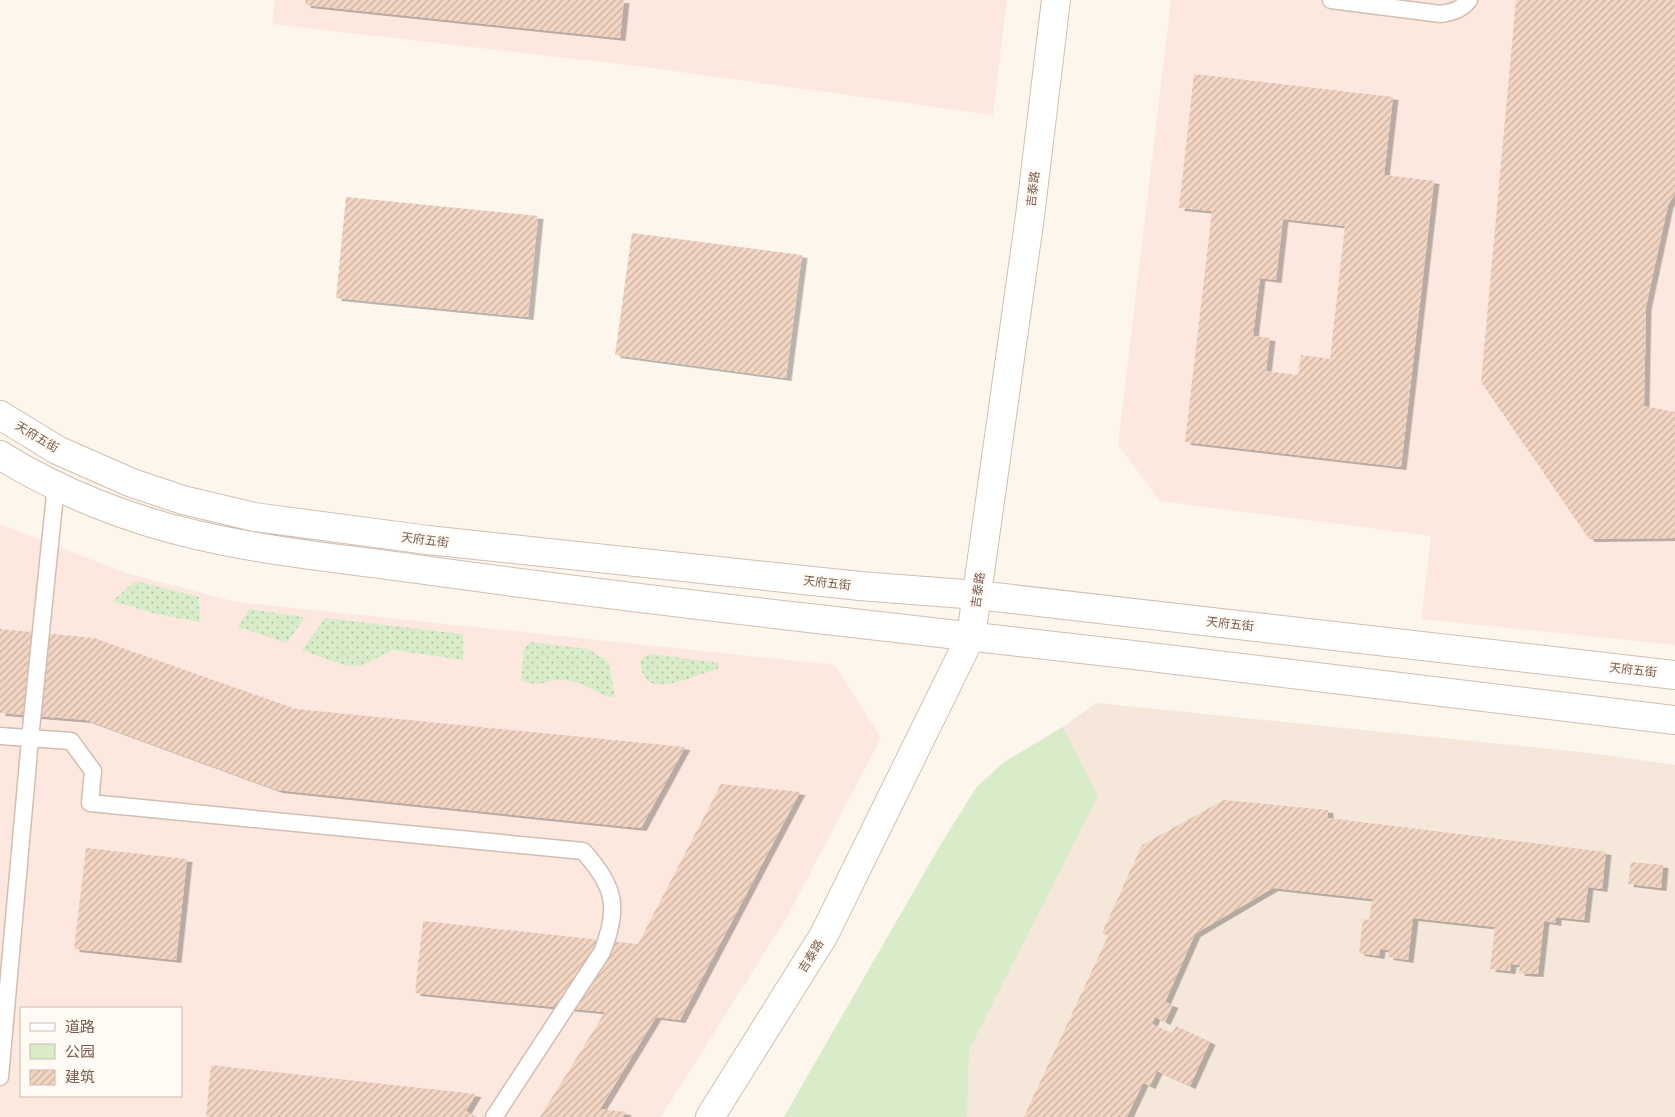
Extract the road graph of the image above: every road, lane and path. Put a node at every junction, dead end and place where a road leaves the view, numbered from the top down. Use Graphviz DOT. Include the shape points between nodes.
graph roads {
  1 [pos="1056,0"];
  2 [pos="1331,0"];
  3 [pos="1469,0"];
  4 [pos="0,415"];
  5 [pos="0,455"];
  6 [pos="56,485"];
  7 [pos="977,595"];
  8 [pos="971,636"];
  9 [pos="1675,675"];
  10 [pos="1675,720"];
  11 [pos="0,736"];
  12 [pos="30,739"];
  13 [pos="0,1077"];
  14 [pos="494,1117"];
  15 [pos="710,1117"];
  1 -- 7 [label="street, 吉泰路" via="1030,216"];
  2 -- 3 [label="lane" via="1441,14 1455,12"];
  4 -- 7 [label="street, 天府五街" via="57,450 132,483 183,500 254,517 428,540 860,586"];
  5 -- 6 [label="street"];
  6 -- 8 [label="street" via="125,514 197,535 272,549 533,585"];
  6 -- 12 [label="lane"];
  7 -- 8 [label="street, 吉泰路"];
  7 -- 9 [label="street, 天府五街"];
  8 -- 10 [label="street"];
  8 -- 15 [label="street, 吉泰路" via="824,935"];
  11 -- 12 [label="lane"];
  12 -- 13 [label="lane"];
  12 -- 14 [label="lane" via="71,742 93,771 90,804 583,851 609,888 613,908 610,932 602,952"];
}
